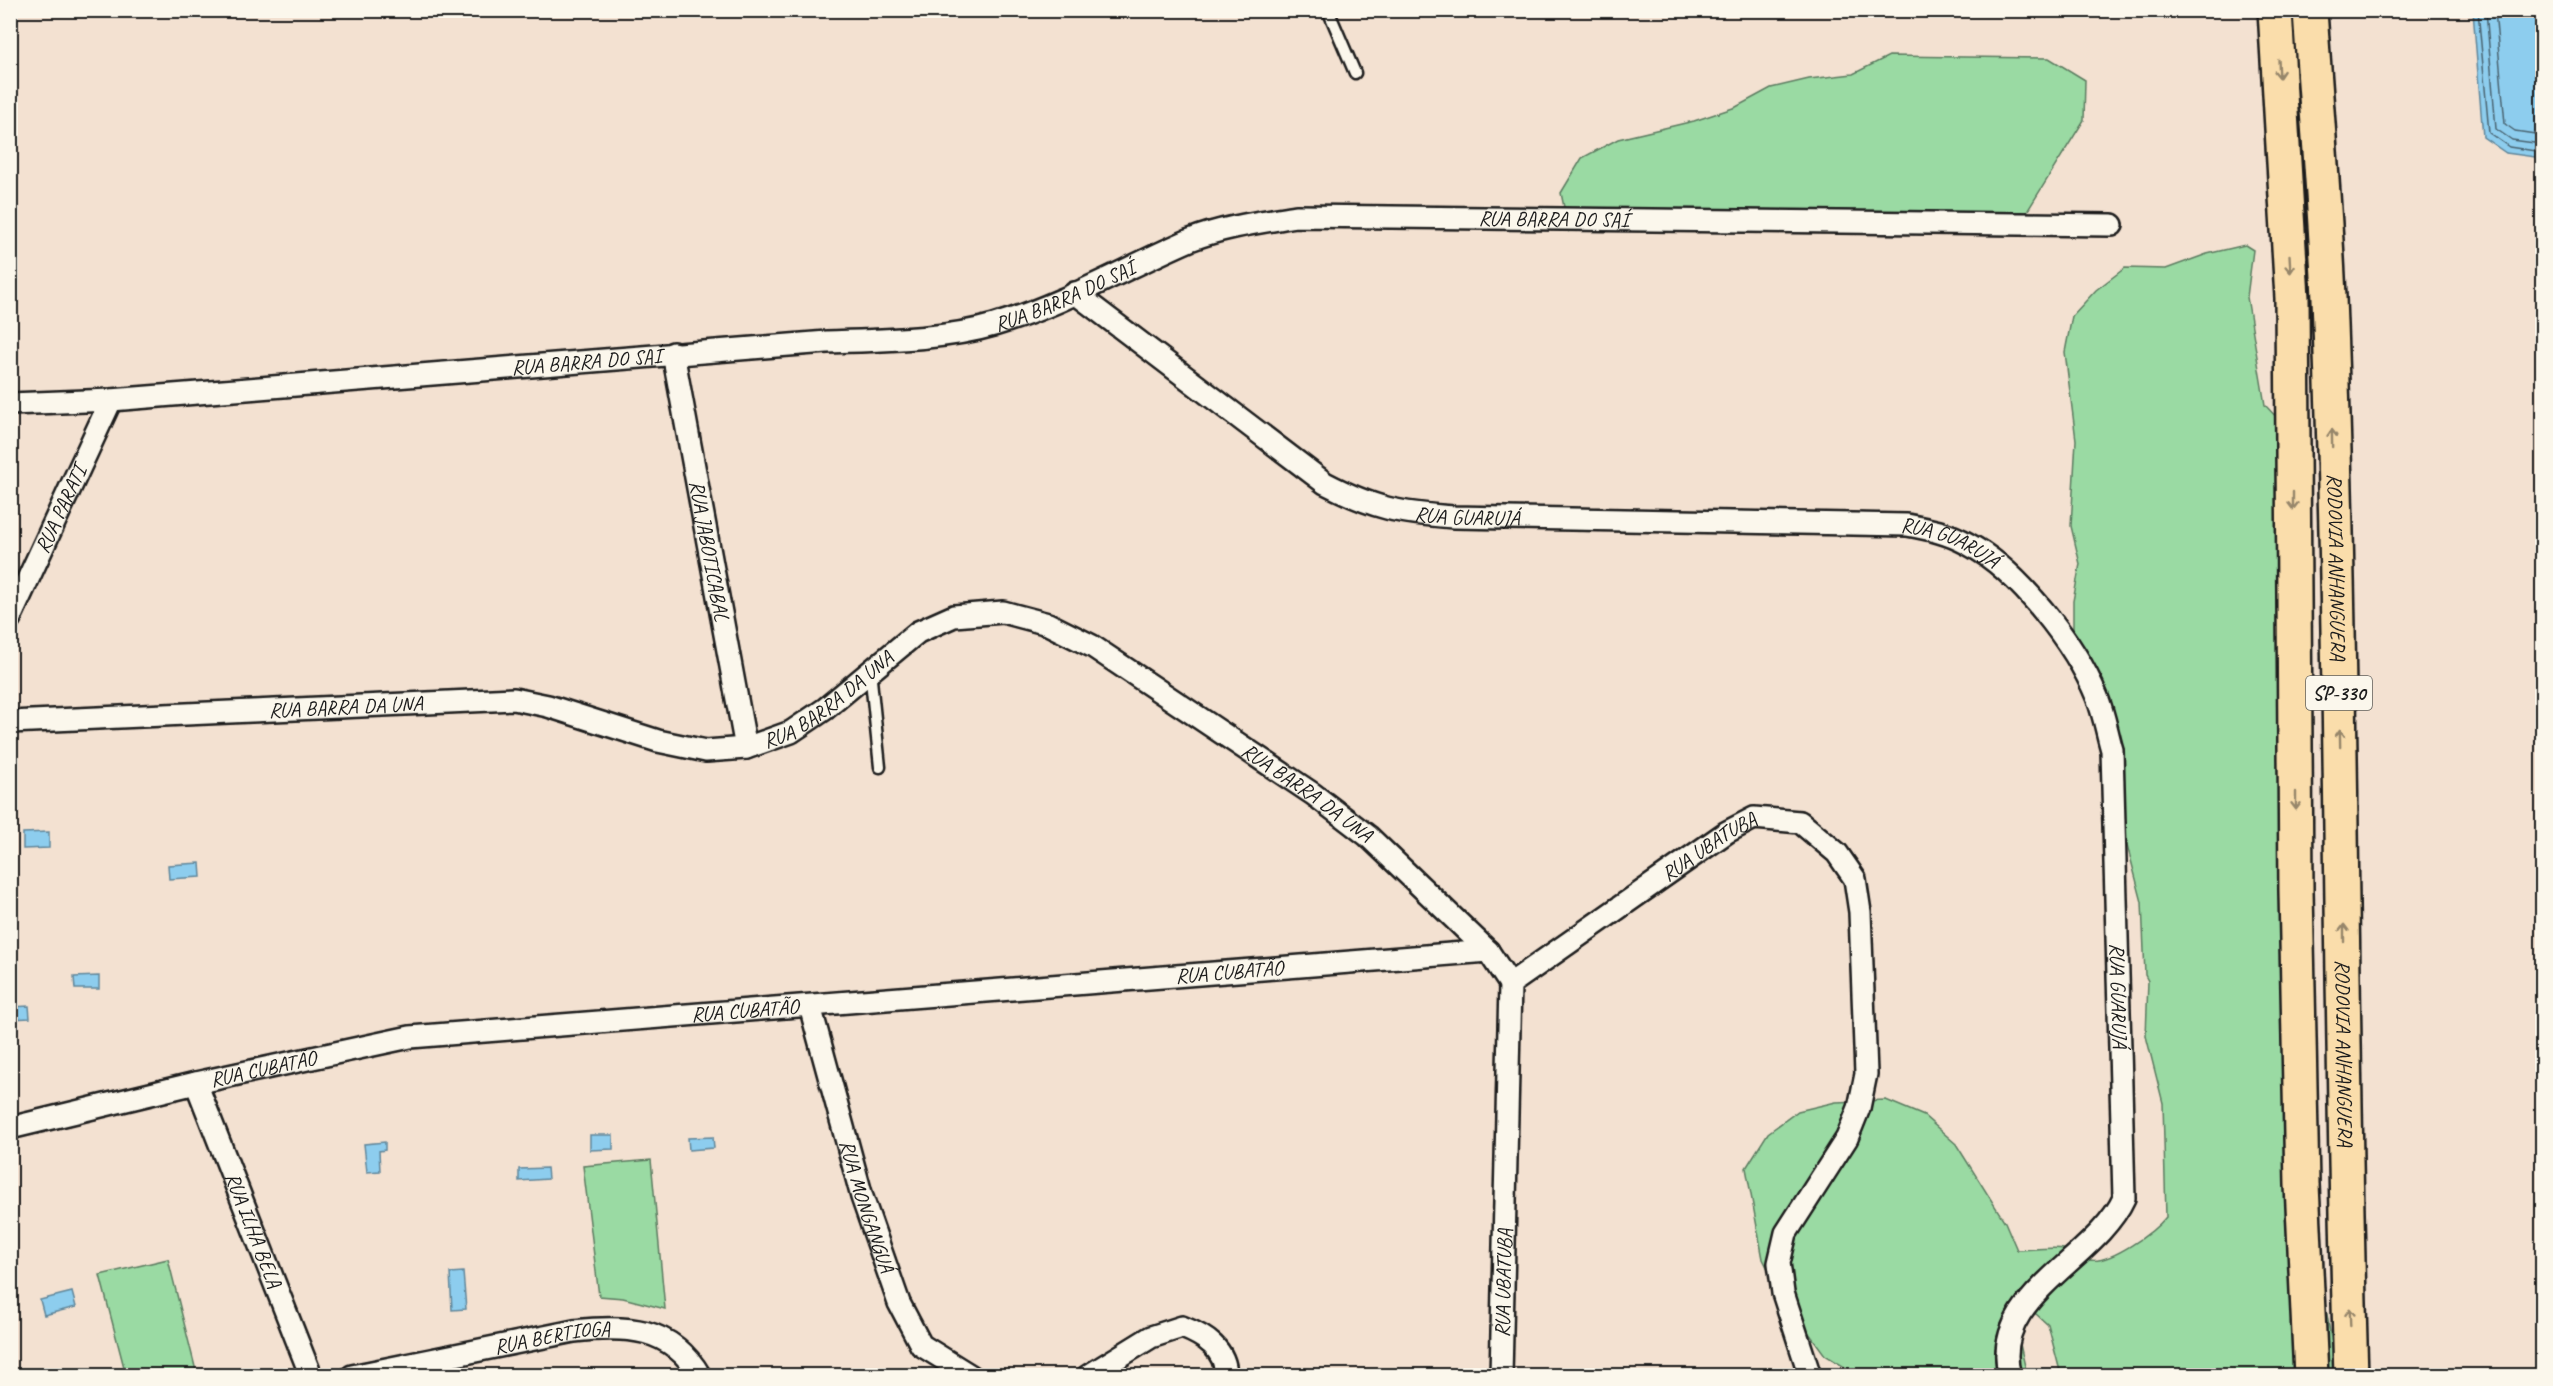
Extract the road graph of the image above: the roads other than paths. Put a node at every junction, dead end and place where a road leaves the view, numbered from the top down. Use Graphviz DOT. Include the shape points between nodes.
graph roads {
  1 [pos="1328,10"];
  2 [pos="2275,10"];
  3 [pos="2310,10"];
  4 [pos="1355,73"];
  5 [pos="2112,225"];
  6 [pos="1075,293"];
  7 [pos="673,353"];
  8 [pos="111,400"];
  9 [pos="10,404"];
  10 [pos="10,618"];
  11 [pos="870,670"];
  12 [pos="10,722"];
  13 [pos="747,748"];
  14 [pos="880,767"];
  15 [pos="1488,951"];
  16 [pos="1510,984"];
  17 [pos="810,1006"];
  18 [pos="196,1083"];
  19 [pos="10,1128"];
  20 [pos="311,1376"];
  21 [pos="352,1376"];
  22 [pos="700,1376"];
  23 [pos="971,1376"];
  24 [pos="1089,1376"];
  25 [pos="1226,1376"];
  26 [pos="1501,1376"];
  27 [pos="1810,1376"];
  28 [pos="2010,1376"];
  29 [pos="2311,1376"];
  30 [pos="2351,1376"];
  1 -- 4 [label="lane"];
  2 -- 29 [label="highway, RODOVIA ANHANGUERA / SP-330, one-way" via="2292,298 2296,891 2302,1185"];
  30 -- 3 [label="highway, RODOVIA ANHANGUERA / SP-330, one-way" via="2329,297"];
  5 -- 6 [label="street, RUA BARRA DO SAÍ" via="1296,216 1192,239"];
  6 -- 7 [label="street, RUA BARRA DO SAÍ" via="993,326 911,339"];
  6 -- 28 [label="street, RUA GUARUJÁ" via="1325,483 1364,503 1403,513 1454,517 1907,525 1939,531 1969,544 2002,566 2027,593 2073,649 2098,698 2112,750 2124,1198 2109,1225 2039,1289 2020,1312 2009,1332 2005,1355"];
  7 -- 8 [label="street, RUA BARRA DO SAÍ"];
  7 -- 13 [label="street, RUA JABOTICABAL"];
  8 -- 9 [label="street, RUA BARRA DO SAÍ"];
  8 -- 10 [label="street, RUA PARATI"];
  11 -- 13 [label="street, RUA BARRA DA UNA" via="791,732"];
  11 -- 14 [label="lane"];
  11 -- 15 [label="street, RUA BARRA DA UNA" via="918,632 954,616 1003,612 1048,624 1092,646 1313,794 1368,836"];
  12 -- 13 [label="street, RUA BARRA DA UNA" via="514,699 658,741 706,751"];
  15 -- 16 [label="street, RUA BARRA DA UNA"];
  15 -- 17 [label="street, RUA CUBATÃO"];
  16 -- 26 [label="street, RUA UBATUBA"];
  16 -- 27 [label="street, RUA UBATUBA" via="1727,832 1754,818 1800,822 1837,853 1855,879 1860,912 1866,1074 1847,1138 1786,1233 1779,1263 1783,1293"];
  17 -- 18 [label="street, RUA CUBATÃO" via="410,1037"];
  17 -- 23 [label="street, RUA MONGANGUÁ" via="862,1197 899,1303 921,1345"];
  18 -- 19 [label="street, RUA CUBATÃO"];
  18 -- 20 [label="street, RUA ILHA BELA"];
  21 -- 22 [label="street, RUA BERTIOGA" via="574,1331 631,1328 662,1338 691,1359"];
  24 -- 25 [label="street" via="1151,1337 1182,1327 1218,1349 1224,1358"];
}
